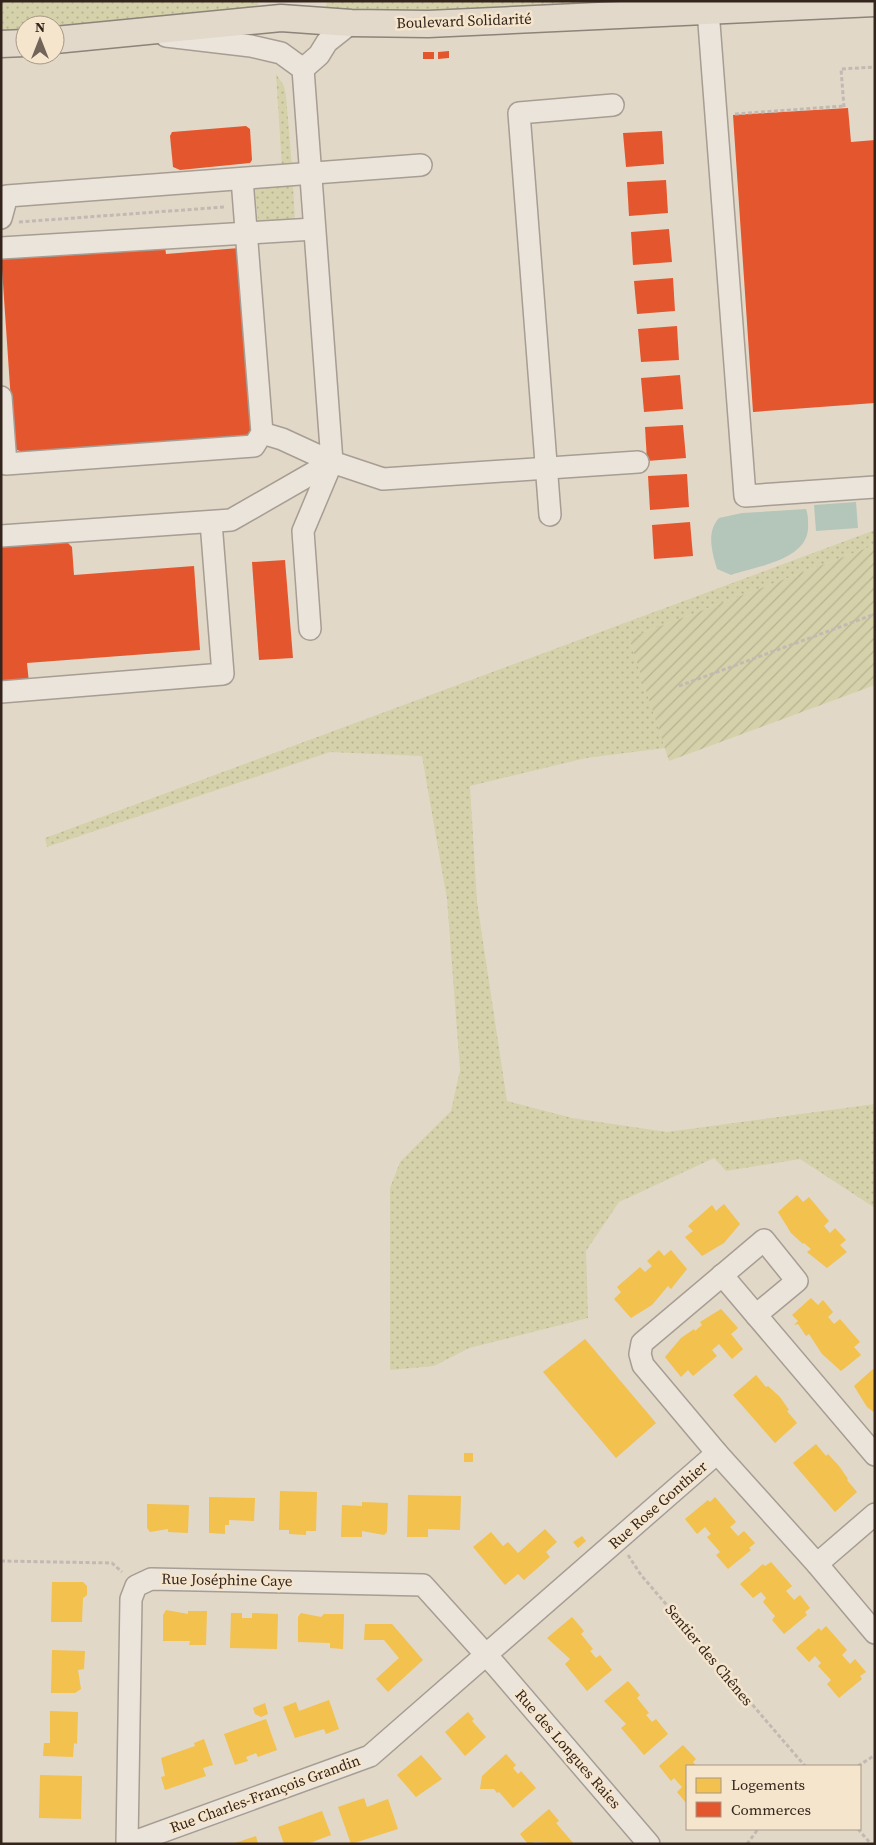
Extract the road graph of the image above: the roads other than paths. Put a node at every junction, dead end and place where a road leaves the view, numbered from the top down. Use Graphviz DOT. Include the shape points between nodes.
graph roads {
  1 [pos="875,4"];
  2 [pos="676,6"];
  3 [pos="290,10"];
  4 [pos="708,10"];
  5 [pos="351,23"];
  6 [pos="138,32"];
  7 [pos="65,39"];
  8 [pos="15,43"];
  9 [pos="1,44"];
  10 [pos="303,69"];
  11 [pos="613,105"];
  12 [pos="421,165"];
  13 [pos="310,174"];
  14 [pos="242,179"];
  15 [pos="6,220"];
  16 [pos="314,229"];
  17 [pos="247,233"];
  18 [pos="1,248"];
  19 [pos="1,396"];
  20 [pos="262,433"];
  21 [pos="332,462"];
  22 [pos="638,462"];
  23 [pos="547,468"];
  24 [pos="875,487"];
  25 [pos="550,515"];
  26 [pos="211,522"];
  27 [pos="1,536"];
  28 [pos="310,629"];
  29 [pos="1,692"];
  30 [pos="722,1275"];
  31 [pos="756,1315"];
  32 [pos="717,1453"];
  33 [pos="875,1455"];
  34 [pos="875,1514"];
  35 [pos="817,1564"];
  36 [pos="875,1633"];
  37 [pos="487,1655"];
  38 [pos="127,1844"];
  39 [pos="649,1844"];
  1 -- 4 [label="main road, Boulevard Solidarité"];
  2 -- 4 [label="main road, Boulevard Solidarité"];
  2 -- 5 [label="main road, Boulevard Solidarité" via="428,24"];
  3 -- 5 [label="main road, Boulevard Solidarité"];
  3 -- 6 [label="main road, Boulevard Solidarité"];
  4 -- 24 [label="street" via="746,496"];
  5 -- 10 [label="street" via="327,42 319,56"];
  6 -- 7 [label="main road, Boulevard Solidarité"];
  6 -- 10 [label="street" via="251,46 281,53"];
  8 -- 9 [label="main road"];
  10 -- 13 [label="street"];
  11 -- 23 [label="street" via="519,113"];
  12 -- 13 [label="street"];
  13 -- 14 [label="street"];
  13 -- 16 [label="street"];
  14 -- 15 [label="street" via="8,196"];
  14 -- 17 [label="street"];
  16 -- 17 [label="street"];
  16 -- 21 [label="street"];
  17 -- 18 [label="street"];
  17 -- 20 [label="street"];
  19 -- 20 [label="street" via="6,464 254,446"];
  20 -- 21 [label="street"];
  21 -- 23 [label="street" via="383,478"];
  21 -- 26 [label="street" via="231,520"];
  21 -- 28 [label="street" via="303,531"];
  22 -- 23 [label="street"];
  23 -- 25 [label="street"];
  26 -- 27 [label="street"];
  26 -- 29 [label="street" via="223,674"];
  30 -- 31 [label="street"];
  30 -- 31 [label="street" via="764,1240 797,1281"];
  30 -- 32 [label="street" via="642,1343 640,1354 643,1365"];
  31 -- 33 [label="street"];
  32 -- 35 [label="street, Rue Rose Gonthier"];
  32 -- 37 [label="street, Rue Rose Gonthier"];
  34 -- 35 [label="street"];
  35 -- 36 [label="street, Rue Rose Gonthier"];
  37 -- 38 [label="street, Rue Charles-François Grandin" via="370,1756"];
  37 -- 38 [label="street, Rue Joséphine Caye" via="423,1585 151,1578 136,1586 131,1599"];
  37 -- 39 [label="street, Rue des Longues Raies"];
}
